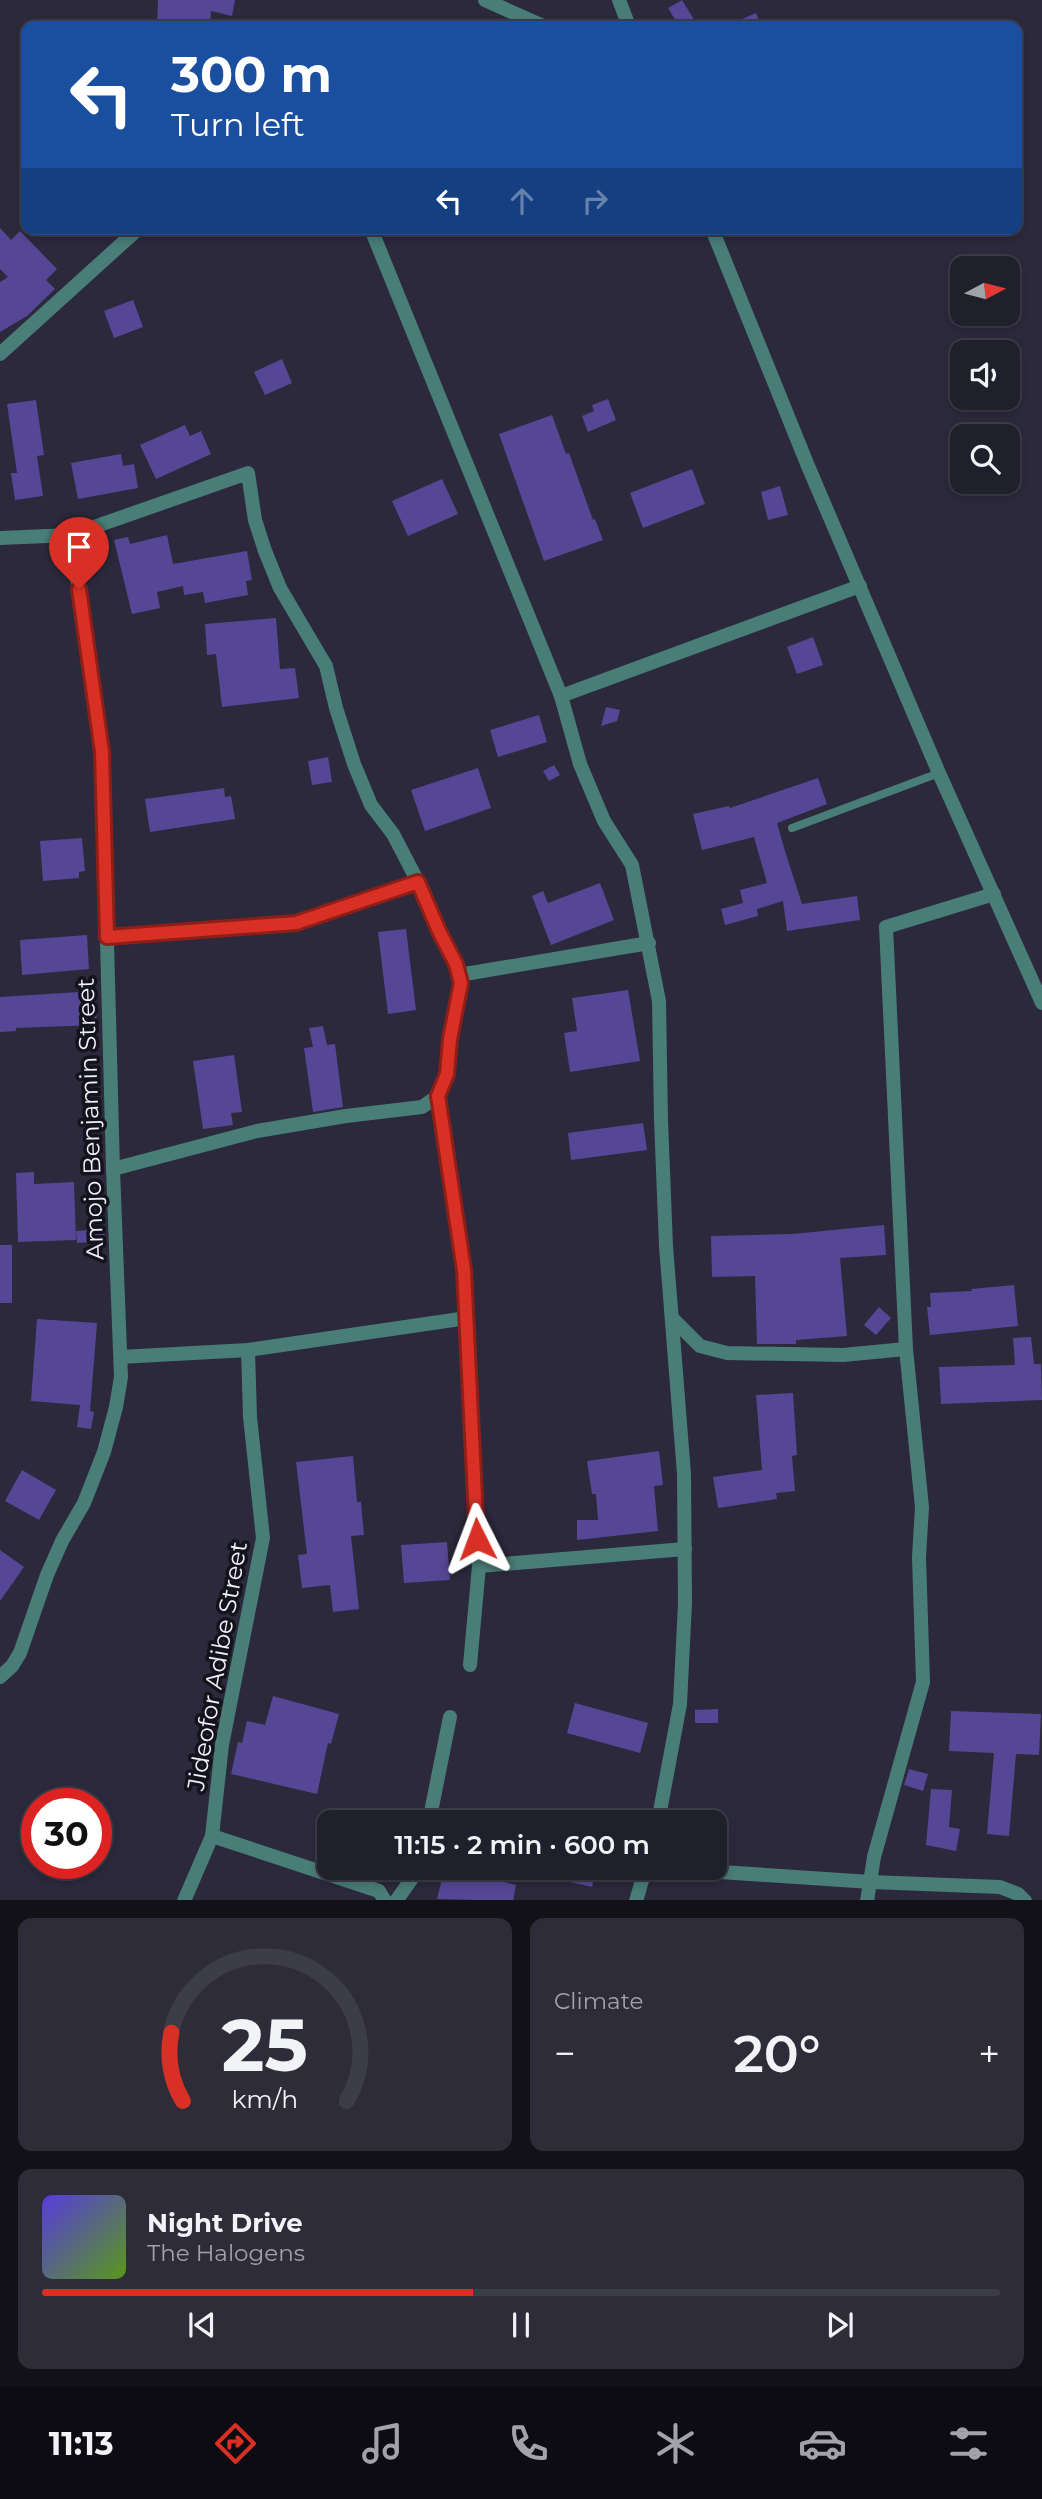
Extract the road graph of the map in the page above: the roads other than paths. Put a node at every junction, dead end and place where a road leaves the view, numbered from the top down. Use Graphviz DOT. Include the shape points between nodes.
graph roads {
  1 [pos="485,0"];
  2 [pos="618,0"];
  3 [pos="532,21"];
  4 [pos="627,21"];
  5 [pos="131,235"];
  6 [pos="372,235"];
  7 [pos="714,235"];
  8 [pos="0,354"];
  9 [pos="71,535"];
  10 [pos="0,538"];
  11 [pos="860,586"];
  12 [pos="561,696"];
  13 [pos="939,773"];
  14 [pos="792,828"];
  15 [pos="418,882"];
  16 [pos="994,894"];
  17 [pos="107,937"];
  18 [pos="649,943"];
  19 [pos="459,975"];
  20 [pos="1042,1003"];
  21 [pos="438,1096"];
  22 [pos="113,1169"];
  23 [pos="467,1318"];
  24 [pos="673,1319"];
  25 [pos="906,1349"];
  26 [pos="248,1350"];
  27 [pos="121,1357"];
  28 [pos="685,1549"];
  29 [pos="479,1566"];
  30 [pos="470,1665"];
  31 [pos="0,1676"];
  32 [pos="450,1717"];
  33 [pos="431,1810"];
  34 [pos="660,1810"];
  35 [pos="212,1836"];
  36 [pos="411,1880"];
  37 [pos="871,1882"];
  38 [pos="184,1900"];
  39 [pos="385,1900"];
  40 [pos="396,1900"];
  41 [pos="636,1900"];
  42 [pos="867,1900"];
  43 [pos="1025,1900"];
  1 -- 3 [label="street"];
  2 -- 4 [label="street"];
  5 -- 8 [label="street"];
  6 -- 12 [label="street"];
  7 -- 11 [label="street"];
  9 -- 10 [label="street"];
  9 -- 15 [label="street" via="248,473 255,520 275,576 326,666 350,753 371,805 393,834"];
  9 -- 17 [label="street, Amojo Benjamin Street" via="102,752"];
  11 -- 12 [label="street"];
  11 -- 13 [label="street"];
  12 -- 18 [label="street" via="580,764 604,821 632,865"];
  13 -- 14 [label="lane"];
  13 -- 16 [label="street"];
  15 -- 17 [label="street" via="296,923"];
  15 -- 19 [label="street"];
  16 -- 20 [label="street"];
  16 -- 25 [label="street" via="886,928"];
  17 -- 22 [label="street, Amojo Benjamin Street"];
  18 -- 19 [label="street"];
  18 -- 24 [label="street" via="659,1001"];
  19 -- 21 [label="street" via="447,1074"];
  21 -- 22 [label="street" via="422,1107 257,1131"];
  21 -- 23 [label="street"];
  22 -- 27 [label="street, Amojo Benjamin Street"];
  23 -- 26 [label="street"];
  23 -- 29 [label="street"];
  24 -- 25 [label="street" via="699,1346 727,1353 843,1355"];
  24 -- 28 [label="street"];
  25 -- 37 [label="street" via="922,1507 923,1682"];
  26 -- 27 [label="street"];
  26 -- 35 [label="street, Jideofor Adibe Street" via="263,1538 222,1745"];
  27 -- 31 [label="street, Amojo Benjamin Street" via="120,1392 104,1452 47,1575 20,1653"];
  28 -- 29 [label="street"];
  28 -- 34 [label="street" via="680,1704"];
  29 -- 30 [label="street"];
  32 -- 33 [label="street"];
  35 -- 38 [label="street, Jideofor Adibe Street"];
  35 -- 39 [label="street" via="379,1891"];
  36 -- 40 [label="street"];
  37 -- 41 [label="street" via="646,1867"];
  37 -- 42 [label="street"];
  37 -- 43 [label="street" via="1000,1887"];
}
